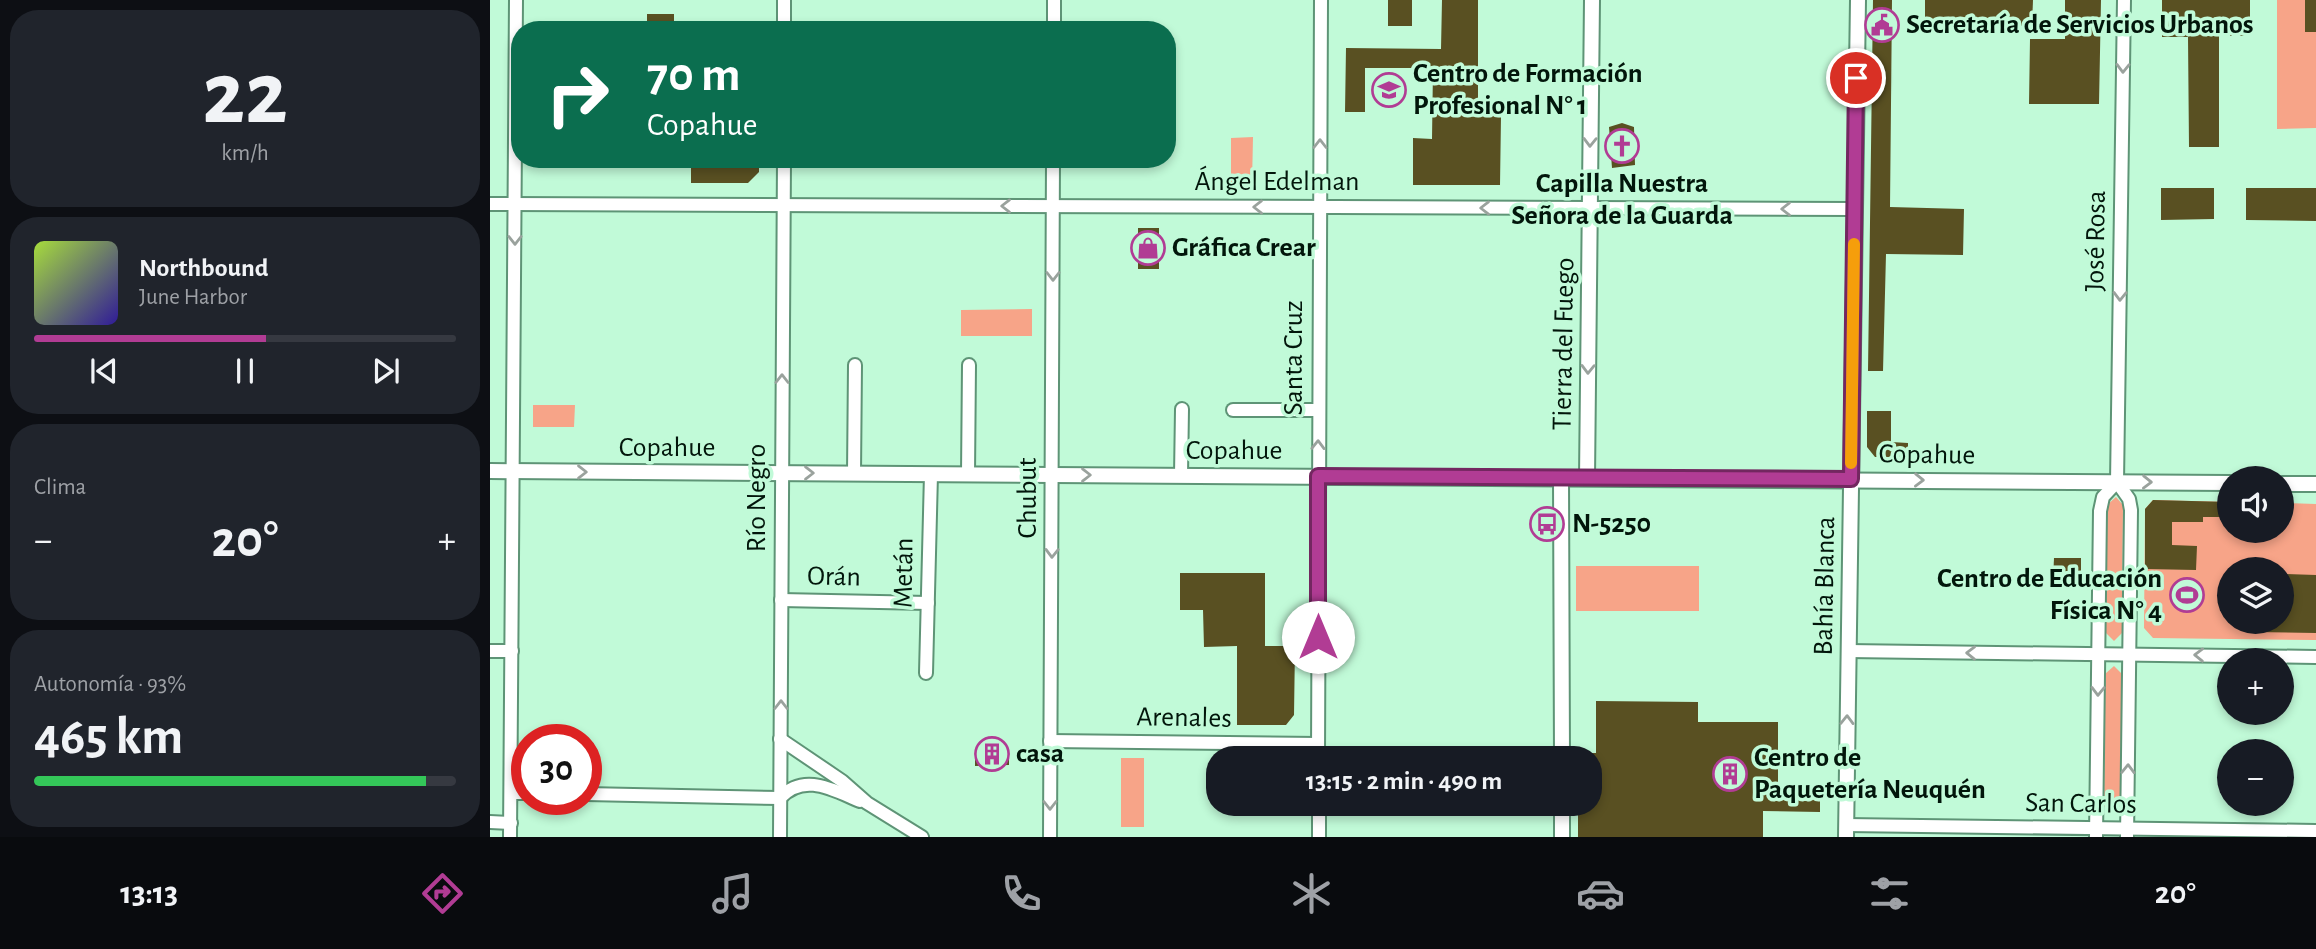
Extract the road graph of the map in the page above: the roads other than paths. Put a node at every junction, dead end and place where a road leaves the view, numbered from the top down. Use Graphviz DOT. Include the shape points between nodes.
graph roads {
  1 [pos="516,0"];
  2 [pos="784,0"];
  3 [pos="1054,0"];
  4 [pos="1321,0"];
  5 [pos="1592,0"];
  6 [pos="1858,0"];
  7 [pos="2124,0"];
  8 [pos="516,21"];
  9 [pos="784,21"];
  10 [pos="1054,21"];
  11 [pos="515,168"];
  12 [pos="783,168"];
  13 [pos="1053,168"];
  14 [pos="490,204"];
  15 [pos="515,204"];
  16 [pos="783,205"];
  17 [pos="1053,206"];
  18 [pos="1320,207"];
  19 [pos="1590,208"];
  20 [pos="1855,209"];
  21 [pos="855,365"];
  22 [pos="968,365"];
  23 [pos="1182,409"];
  24 [pos="1233,410"];
  25 [pos="1318,410"];
  26 [pos="490,471"];
  27 [pos="513,471"];
  28 [pos="782,473"];
  29 [pos="854,474"];
  30 [pos="931,474"];
  31 [pos="968,474"];
  32 [pos="1052,475"];
  33 [pos="1181,475"];
  34 [pos="1318,476"];
  35 [pos="1560,478"];
  36 [pos="1587,478"];
  37 [pos="1851,479"];
  38 [pos="2117,482"];
  39 [pos="2217,483"];
  40 [pos="2294,484"];
  41 [pos="2316,484"];
  42 [pos="781,600"];
  43 [pos="928,603"];
  44 [pos="490,651"];
  45 [pos="512,651"];
  46 [pos="1849,651"];
  47 [pos="2098,654"];
  48 [pos="2129,654"];
  49 [pos="2316,657"];
  50 [pos="926,673"];
  51 [pos="511,724"];
  52 [pos="780,739"];
  53 [pos="1050,741"];
  54 [pos="1318,744"];
  55 [pos="1562,746"];
  56 [pos="511,793"];
  57 [pos="602,794"];
  58 [pos="780,798"];
  59 [pos="867,803"];
  60 [pos="1318,816"];
  61 [pos="1562,816"];
  62 [pos="490,822"];
  63 [pos="510,823"];
  64 [pos="1846,831"];
  65 [pos="2316,831"];
  66 [pos="2096,833"];
  67 [pos="2127,833"];
  68 [pos="510,837"];
  69 [pos="780,837"];
  70 [pos="922,837"];
  71 [pos="1050,837"];
  72 [pos="1319,837"];
  73 [pos="1562,837"];
  1 -- 8 [label="street"];
  2 -- 9 [label="street"];
  3 -- 10 [label="street"];
  18 -- 4 [label="street, Santa Cruz, one-way"];
  5 -- 19 [label="street, Tierra del Fuego, one-way"];
  6 -- 20 [label="street, Bahía Blanca"];
  7 -- 38 [label="street, José Rosa, one-way"];
  11 -- 15 [label="street"];
  12 -- 16 [label="street, Río Negro"];
  13 -- 17 [label="street, Chubut"];
  14 -- 15 [label="street, Ángel Edelman"];
  15 -- 16 [label="street, Ángel Edelman"];
  15 -- 27 [label="street, one-way"];
  17 -- 16 [label="street, Ángel Edelman, one-way"];
  28 -- 16 [label="street, Río Negro, one-way"];
  18 -- 17 [label="street, Ángel Edelman, one-way"];
  17 -- 32 [label="street, Chubut, one-way"];
  19 -- 18 [label="street, Ángel Edelman, one-way"];
  18 -- 25 [label="street, Santa Cruz"];
  20 -- 19 [label="street, Ángel Edelman, one-way"];
  19 -- 36 [label="street, Tierra del Fuego, one-way"];
  20 -- 37 [label="street, Bahía Blanca"];
  21 -- 29 [label="street"];
  22 -- 31 [label="street"];
  23 -- 33 [label="street"];
  24 -- 25 [label="street"];
  34 -- 25 [label="street, Santa Cruz, one-way"];
  26 -- 27 [label="street, Copahue"];
  27 -- 28 [label="street, Copahue, one-way"];
  27 -- 45 [label="street"];
  28 -- 29 [label="street, Copahue, one-way"];
  28 -- 42 [label="street, Río Negro"];
  29 -- 30 [label="street, Copahue"];
  30 -- 31 [label="street, Copahue"];
  30 -- 43 [label="street, Metán"];
  31 -- 32 [label="street, Copahue"];
  32 -- 33 [label="street, Copahue, one-way"];
  32 -- 53 [label="street, Chubut, one-way"];
  33 -- 34 [label="street, Copahue"];
  34 -- 35 [label="street, Copahue"];
  34 -- 54 [label="street, Santa Cruz"];
  35 -- 36 [label="street, Copahue"];
  35 -- 55 [label="street"];
  36 -- 37 [label="street, Copahue"];
  37 -- 38 [label="street, Copahue, one-way"];
  37 -- 46 [label="street, Bahía Blanca"];
  38 -- 39 [label="street, Copahue, one-way"];
  38 -- 47 [label="street, José Rosa" via="2103,497 2100,511"];
  38 -- 48 [label="street, José Rosa" via="2129,499 2130,510"];
  40 -- 41 [label="street"];
  42 -- 43 [label="street, Orán"];
  52 -- 42 [label="street, Río Negro, one-way"];
  43 -- 50 [label="street, Metán"];
  44 -- 45 [label="street"];
  45 -- 51 [label="street"];
  47 -- 46 [label="street, one-way"];
  64 -- 46 [label="street, Bahía Blanca, one-way"];
  47 -- 48 [label="street"];
  47 -- 66 [label="street, José Rosa, one-way"];
  49 -- 48 [label="street, one-way"];
  67 -- 48 [label="street, José Rosa, one-way"];
  52 -- 58 [label="street, Río Negro"];
  52 -- 59 [label="street"];
  53 -- 54 [label="street, Arenales"];
  53 -- 71 [label="street, Chubut, one-way"];
  56 -- 63 [label="street"];
  57 -- 58 [label="street"];
  58 -- 59 [label="street" via="792,788 809,784"];
  58 -- 69 [label="street, Río Negro"];
  59 -- 70 [label="street"];
  60 -- 72 [label="street"];
  61 -- 73 [label="street"];
  62 -- 63 [label="street"];
  63 -- 68 [label="street"];
  64 -- 66 [label="street, San Carlos"];
  65 -- 67 [label="street, San Carlos"];
  66 -- 67 [label="street, San Carlos"];
}
